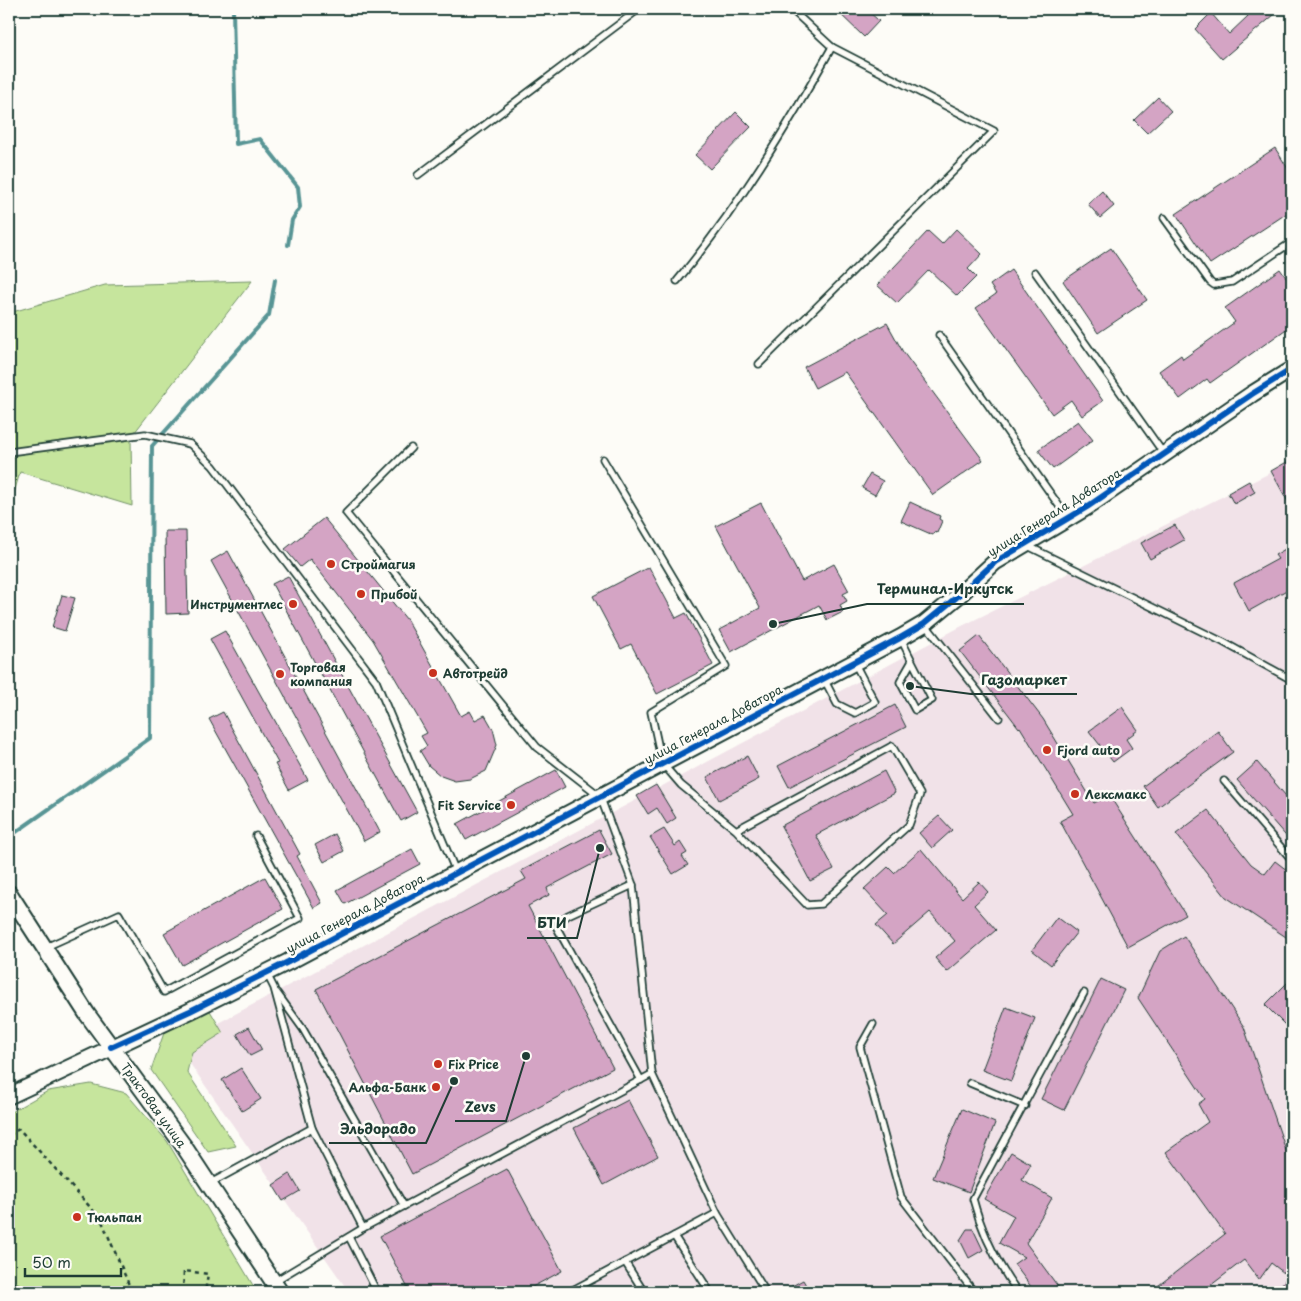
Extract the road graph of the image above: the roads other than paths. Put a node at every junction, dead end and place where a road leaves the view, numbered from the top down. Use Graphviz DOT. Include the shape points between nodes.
graph roads {
  1 [pos="639,9"];
  2 [pos="791,9"];
  3 [pos="832,47"];
  4 [pos="418,175"];
  5 [pos="1164,218"];
  6 [pos="1292,242"];
  7 [pos="1036,272"];
  8 [pos="677,281"];
  9 [pos="939,335"];
  10 [pos="759,364"];
  11 [pos="1292,369"];
  12 [pos="411,448"];
  13 [pos="9,452"];
  14 [pos="1164,454"];
  15 [pos="603,459"];
  16 [pos="1068,519"];
  17 [pos="1024,544"];
  18 [pos="924,624"];
  19 [pos="900,638"];
  20 [pos="912,661"];
  21 [pos="854,662"];
  22 [pos="824,678"];
  23 [pos="1292,680"];
  24 [pos="999,718"];
  25 [pos="662,763"];
  26 [pos="1224,781"];
  27 [pos="600,796"];
  28 [pos="736,830"];
  29 [pos="256,836"];
  30 [pos="1292,860"];
  31 [pos="456,872"];
  32 [pos="633,885"];
  33 [pos="9,893"];
  34 [pos="45,948"];
  35 [pos="266,972"];
  36 [pos="274,988"];
  37 [pos="1084,993"];
  38 [pos="873,1024"];
  39 [pos="111,1047"];
  40 [pos="652,1074"];
  41 [pos="641,1080"];
  42 [pos="970,1083"];
  43 [pos="9,1096"];
  44 [pos="1025,1106"];
  45 [pos="312,1128"];
  46 [pos="209,1184"];
  47 [pos="404,1206"];
  48 [pos="718,1213"];
  49 [pos="364,1228"];
  50 [pos="674,1236"];
  51 [pos="349,1237"];
  52 [pos="625,1262"];
  53 [pos="277,1287"];
  54 [pos="9,1290"];
  55 [pos="15,1292"];
  56 [pos="376,1292"];
  57 [pos="569,1292"];
  58 [pos="644,1292"];
  59 [pos="710,1292"];
  60 [pos="766,1292"];
  61 [pos="974,1292"];
  62 [pos="1018,1292"];
  1 -- 4 [label="lane"];
  2 -- 3 [label="lane"];
  3 -- 8 [label="lane" via="790,123 710,241"];
  3 -- 10 [label="lane" via="994,131"];
  5 -- 6 [label="lane" via="1214,285 1232,282"];
  7 -- 14 [label="lane"];
  9 -- 16 [label="lane"];
  11 -- 14 [label="street, улица Генерала Доватора"];
  12 -- 27 [label="lane" via="346,513 537,747"];
  13 -- 31 [label="lane" via="145,434 190,444 213,466 376,681"];
  14 -- 16 [label="street, улица Генерала Доватора"];
  15 -- 25 [label="lane" via="726,666 652,712"];
  16 -- 17 [label="street, улица Генерала Доватора"];
  17 -- 18 [label="street, улица Генерала Доватора" via="994,562"];
  17 -- 23 [label="lane" via="1223,642"];
  18 -- 19 [label="street, улица Генерала Доватора"];
  18 -- 24 [label="lane"];
  19 -- 20 [label="lane"];
  19 -- 21 [label="street, улица Генерала Доватора"];
  20 -- 20 [label="lane" via="900,682 915,710 932,700"];
  21 -- 22 [label="street, улица Генерала Доватора"];
  21 -- 22 [label="lane" via="875,702 855,713 837,704"];
  22 -- 25 [label="street, улица Генерала Доватора"];
  25 -- 27 [label="street, улица Генерала Доватора"];
  25 -- 28 [label="lane" via="681,785"];
  26 -- 30 [label="lane"];
  27 -- 31 [label="street, улица Генерала Доватора"];
  27 -- 32 [label="lane"];
  28 -- 28 [label="lane" via="807,905 821,904 909,825 920,794 892,746"];
  29 -- 34 [label="lane" via="300,918 164,992 119,914"];
  31 -- 35 [label="street, улица Генерала Доватора"];
  32 -- 40 [label="lane"];
  32 -- 41 [label="lane" via="568,915 557,928"];
  33 -- 34 [label="street, Трактовая улица"];
  34 -- 39 [label="street, Трактовая улица"];
  35 -- 36 [label="lane"];
  35 -- 39 [label="street, улица Генерала Доватора"];
  36 -- 45 [label="lane"];
  36 -- 47 [label="lane" via="303,1029"];
  37 -- 44 [label="lane"];
  38 -- 61 [label="lane" via="860,1047 901,1197"];
  39 -- 43 [label="street, улица Генерала Доватора"];
  39 -- 46 [label="street, Трактовая улица"];
  40 -- 41 [label="lane"];
  40 -- 48 [label="lane"];
  41 -- 47 [label="lane"];
  42 -- 44 [label="lane"];
  44 -- 62 [label="lane" via="974,1199 993,1254"];
  45 -- 46 [label="lane"];
  45 -- 49 [label="lane"];
  46 -- 53 [label="street, Трактовая улица"];
  47 -- 49 [label="lane"];
  48 -- 50 [label="lane"];
  48 -- 60 [label="lane"];
  49 -- 51 [label="lane"];
  50 -- 52 [label="lane"];
  50 -- 59 [label="lane"];
  51 -- 53 [label="lane"];
  51 -- 56 [label="lane"];
  52 -- 57 [label="lane"];
  52 -- 58 [label="lane"];
  54 -- 55 [label="street"];
}
